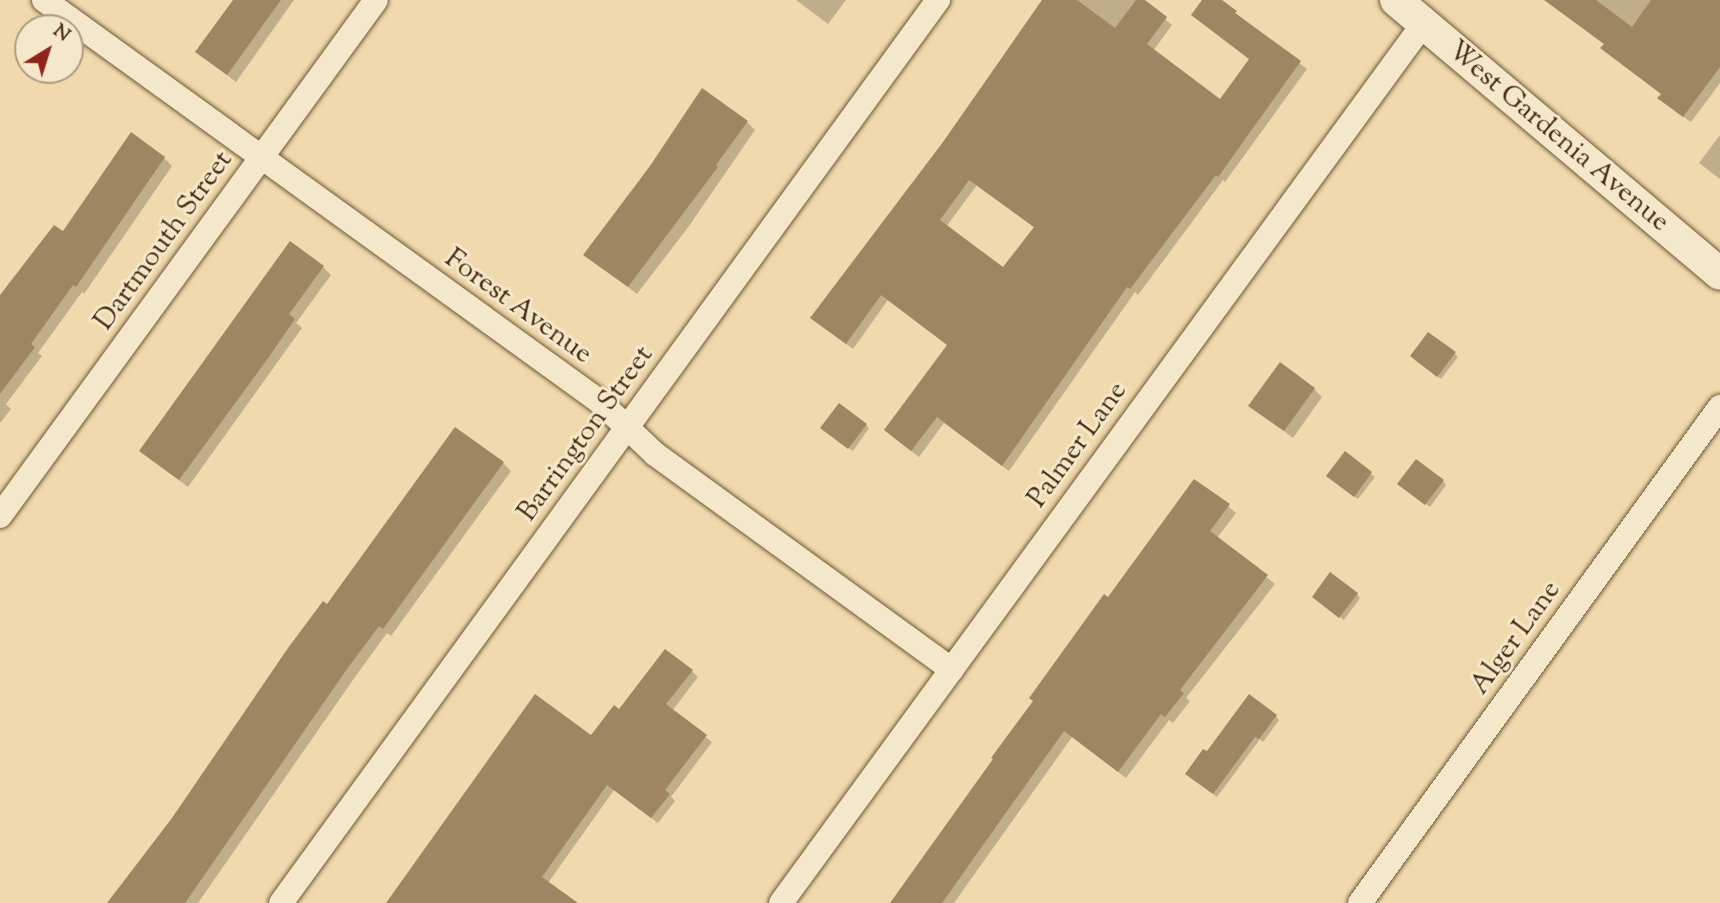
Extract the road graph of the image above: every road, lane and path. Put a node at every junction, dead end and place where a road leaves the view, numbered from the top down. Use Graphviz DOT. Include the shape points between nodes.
graph roads {
  1 [pos="44,0"];
  2 [pos="376,0"];
  3 [pos="938,0"];
  4 [pos="1396,0"];
  5 [pos="1424,23"];
  6 [pos="262,158"];
  7 [pos="1720,274"];
  8 [pos="1720,407"];
  9 [pos="625,429"];
  10 [pos="0,516"];
  11 [pos="952,670"];
  12 [pos="281,903"];
  13 [pos="781,903"];
  14 [pos="1360,903"];
  1 -- 6 [label="street, Forest Avenue"];
  2 -- 6 [label="street, Dartmouth Street"];
  3 -- 9 [label="street, Barrington Street"];
  4 -- 5 [label="street, West Gardenia Avenue"];
  5 -- 7 [label="street, West Gardenia Avenue"];
  5 -- 11 [label="street, Palmer Lane"];
  6 -- 9 [label="street, Forest Avenue" via="598,401"];
  6 -- 10 [label="street, Dartmouth Street"];
  8 -- 14 [label="street, Alger Lane"];
  9 -- 11 [label="street, Forest Avenue"];
  9 -- 12 [label="street, Barrington Street"];
  11 -- 13 [label="street, Palmer Lane"];
}
